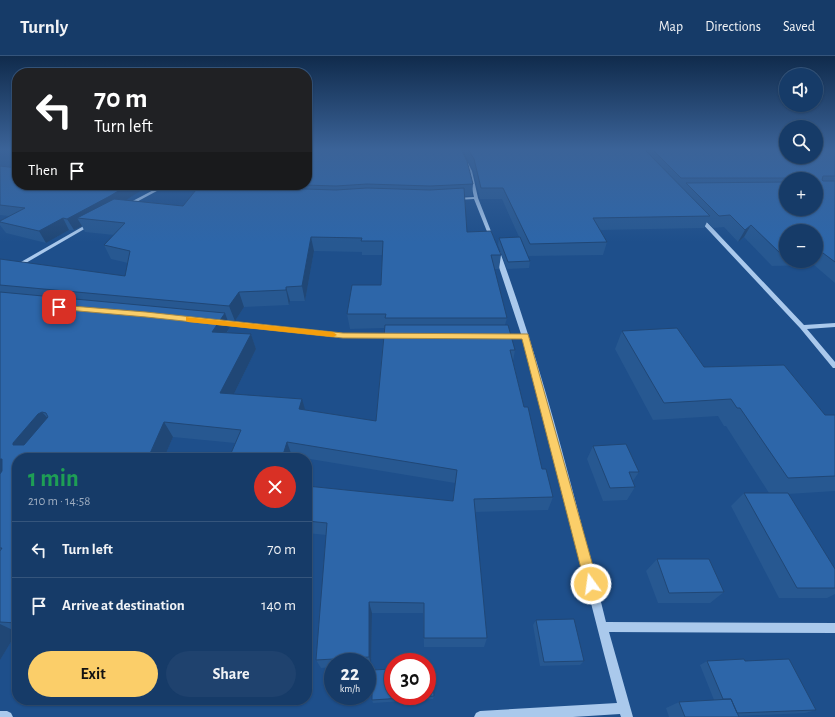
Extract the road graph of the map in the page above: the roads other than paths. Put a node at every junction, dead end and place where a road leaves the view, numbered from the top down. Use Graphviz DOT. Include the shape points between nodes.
graph roads {
  1 [pos="472,180"];
  2 [pos="156,190"];
  3 [pos="206,190"];
  4 [pos="215,192"];
  5 [pos="476,198"];
  6 [pos="448,199"];
  7 [pos="120,208"];
  8 [pos="697,215"];
  9 [pos="93,223"];
  10 [pos="0,276"];
  11 [pos="209,321"];
  12 [pos="835,325"];
  13 [pos="802,327"];
  14 [pos="398,336"];
  15 [pos="494,336"];
  16 [pos="526,336"];
  17 [pos="835,366"];
  18 [pos="602,627"];
  19 [pos="835,628"];
  20 [pos="625,712"];
  21 [pos="0,716"];
  22 [pos="7,717"];
  23 [pos="480,717"];
  1 -- 5 [label="street"];
  2 -- 7 [label="street"];
  3 -- 4 [label="street"];
  5 -- 6 [label="street"];
  5 -- 16 [label="street"];
  8 -- 13 [label="street"];
  9 -- 10 [label="street"];
  11 -- 14 [label="street" via="343,336"];
  12 -- 13 [label="street"];
  13 -- 17 [label="street"];
  15 -- 16 [label="street"];
  16 -- 18 [label="street"];
  18 -- 19 [label="street"];
  18 -- 20 [label="street"];
  20 -- 23 [label="street"];
  21 -- 22 [label="street"];
}
